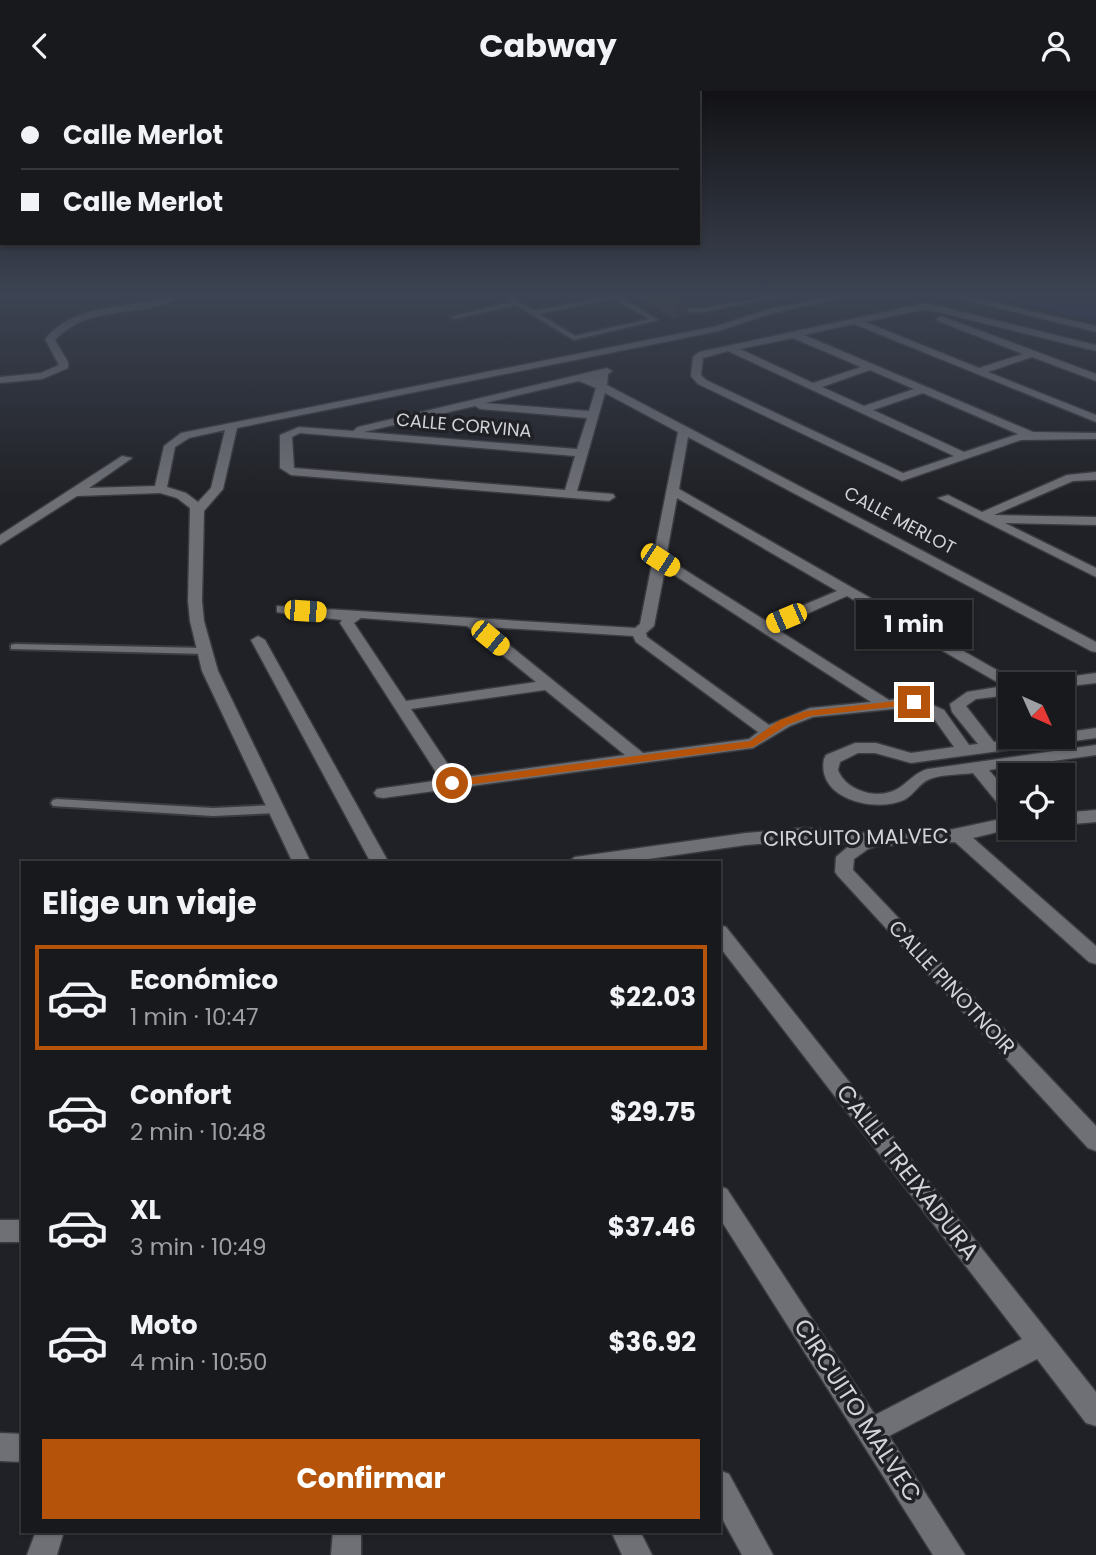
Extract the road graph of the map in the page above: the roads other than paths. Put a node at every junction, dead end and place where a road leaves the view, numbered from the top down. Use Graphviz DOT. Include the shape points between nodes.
graph roads {
  1 [pos="62,360"];
  2 [pos="557,360"];
  3 [pos="611,360"];
  4 [pos="698,360"];
  5 [pos="756,360"];
  6 [pos="854,360"];
  7 [pos="952,360"];
  8 [pos="1012,360"];
  9 [pos="1049,360"];
  10 [pos="870,367"];
  11 [pos="607,371"];
  12 [pos="979,371"];
  13 [pos="581,378"];
  14 [pos="1096,378"];
  15 [pos="0,380"];
  16 [pos="813,386"];
  17 [pos="923,390"];
  18 [pos="600,393"];
  19 [pos="463,405"];
  20 [pos="865,409"];
  21 [pos="594,415"];
  22 [pos="1096,419"];
  23 [pos="233,425"];
  24 [pos="343,433"];
  25 [pos="1030,435"];
  26 [pos="683,436"];
  27 [pos="1096,436"];
  28 [pos="582,453"];
  29 [pos="966,457"];
  30 [pos="126,459"];
  31 [pos="1096,476"];
  32 [pos="160,489"];
  33 [pos="673,491"];
  34 [pos="73,492"];
  35 [pos="570,493"];
  36 [pos="609,497"];
  37 [pos="944,498"];
  38 [pos="198,510"];
  39 [pos="984,518"];
  40 [pos="1096,521"];
  41 [pos="0,541"];
  42 [pos="660,560"];
  43 [pos="1093,571"];
  44 [pos="848,591"];
  45 [pos="282,609"];
  46 [pos="351,617"];
  47 [pos="471,622"];
  48 [pos="765,627"];
  49 [pos="638,632"];
  50 [pos="258,640"];
  51 [pos="15,647"];
  52 [pos="1096,648"];
  53 [pos="205,651"];
  54 [pos="998,677"];
  55 [pos="1096,678"];
  56 [pos="1075,681"];
  57 [pos="548,685"];
  58 [pos="998,692"];
  59 [pos="886,705"];
  60 [pos="400,706"];
  61 [pos="768,732"];
  62 [pos="1096,733"];
  63 [pos="990,748"];
  64 [pos="966,751"];
  65 [pos="1096,751"];
  66 [pos="639,758"];
  67 [pos="1035,763"];
  68 [pos="977,767"];
  69 [pos="998,768"];
  70 [pos="452,783"];
  71 [pos="998,792"];
  72 [pos="383,793"];
  73 [pos="57,803"];
  74 [pos="276,809"];
  75 [pos="1096,816"];
  76 [pos="1075,818"];
  77 [pos="998,826"];
  78 [pos="960,836"];
  79 [pos="878,841"];
  80 [pos="661,857"];
  81 [pos="301,861"];
  82 [pos="379,861"];
  83 [pos="604,861"];
  84 [pos="721,935"];
  85 [pos="1096,957"];
  86 [pos="1096,1141"];
  87 [pos="721,1199"];
  88 [pos="0,1231"];
  89 [pos="21,1231"];
  90 [pos="1041,1343"];
  91 [pos="1096,1413"];
  92 [pos="872,1431"];
  93 [pos="0,1447"];
  94 [pos="21,1448"];
  95 [pos="721,1488"];
  96 [pos="49,1533"];
  97 [pos="347,1533"];
  98 [pos="626,1533"];
  99 [pos="42,1555"];
  100 [pos="346,1555"];
  101 [pos="637,1555"];
  102 [pos="758,1555"];
  103 [pos="950,1555"];
  1 -- 15 [label="street" via="62,369"];
  2 -- 23 [label="street"];
  3 -- 11 [label="street"];
  4 -- 29 [label="street" via="698,379 894,475 911,477"];
  5 -- 16 [label="street"];
  6 -- 10 [label="street"];
  7 -- 12 [label="street"];
  8 -- 12 [label="street"];
  9 -- 14 [label="street"];
  10 -- 16 [label="street"];
  10 -- 17 [label="street"];
  11 -- 13 [label="street"];
  11 -- 18 [label="street"];
  12 -- 22 [label="street"];
  13 -- 18 [label="street, CALLE MERLOT"];
  13 -- 19 [label="street"];
  16 -- 20 [label="street"];
  17 -- 20 [label="street"];
  17 -- 25 [label="street"];
  18 -- 21 [label="street"];
  18 -- 26 [label="street, CALLE MERLOT" via="625,399"];
  19 -- 21 [label="street"];
  19 -- 24 [label="street"];
  20 -- 29 [label="street"];
  21 -- 28 [label="street"];
  23 -- 32 [label="street" via="175,440"];
  23 -- 38 [label="street" via="217,489"];
  24 -- 28 [label="street, CALLE CORVINA"];
  24 -- 35 [label="street" via="290,431 286,435 286,468"];
  25 -- 27 [label="street"];
  25 -- 29 [label="street"];
  26 -- 33 [label="street"];
  26 -- 52 [label="street, CALLE MERLOT" via="707,442"];
  28 -- 35 [label="street"];
  30 -- 34 [label="street"];
  31 -- 39 [label="street" via="1071,478"];
  32 -- 34 [label="street"];
  32 -- 38 [label="street" via="191,501"];
  33 -- 42 [label="street"];
  33 -- 44 [label="street"];
  34 -- 41 [label="street"];
  35 -- 36 [label="street"];
  37 -- 39 [label="street"];
  38 -- 53 [label="street" via="195,601"];
  39 -- 40 [label="street"];
  39 -- 43 [label="street"];
  42 -- 48 [label="street"];
  42 -- 49 [label="street" via="647,626"];
  44 -- 48 [label="street"];
  44 -- 54 [label="street"];
  45 -- 46 [label="street"];
  46 -- 47 [label="street"];
  46 -- 60 [label="street" via="347,623"];
  47 -- 49 [label="street"];
  47 -- 57 [label="street"];
  48 -- 59 [label="street"];
  49 -- 61 [label="street" via="641,639"];
  50 -- 82 [label="street"];
  51 -- 53 [label="lane"];
  53 -- 74 [label="street" via="210,671"];
  55 -- 56 [label="street"];
  57 -- 60 [label="street"];
  57 -- 66 [label="street"];
  58 -- 63 [label="street" via="972,695 961,700 958,709"];
  59 -- 61 [label="street" via="810,713"];
  59 -- 64 [label="street" via="914,702 938,713"];
  60 -- 70 [label="street"];
  61 -- 66 [label="street" via="753,743"];
  62 -- 63 [label="street"];
  63 -- 64 [label="street"];
  64 -- 68 [label="street" via="911,758 876,748 855,748 832,759 830,772 846,791 878,799 899,796 919,777"];
  65 -- 67 [label="street"];
  66 -- 70 [label="street"];
  68 -- 69 [label="street"];
  68 -- 71 [label="street"];
  70 -- 72 [label="street"];
  73 -- 74 [label="lane" via="213,812"];
  74 -- 81 [label="street"];
  75 -- 76 [label="street"];
  77 -- 78 [label="street, CIRCUITO MALVEC"];
  78 -- 79 [label="street, CIRCUITO MALVEC"];
  78 -- 85 [label="street"];
  79 -- 80 [label="street, CIRCUITO MALVEC" via="805,834"];
  79 -- 86 [label="street, CALLE PINOTNOIR" via="853,849 845,857 844,871"];
  80 -- 83 [label="street, CIRCUITO MALVEC"];
  84 -- 90 [label="street, CALLE TREIXADURA"];
  87 -- 92 [label="street, CIRCUITO MALVEC"];
  88 -- 89 [label="street"];
  90 -- 91 [label="street, CALLE TREIXADURA"];
  90 -- 92 [label="street"];
  92 -- 103 [label="street, CIRCUITO MALVEC"];
  93 -- 94 [label="street"];
  95 -- 102 [label="street"];
  96 -- 99 [label="street"];
  97 -- 100 [label="street"];
  98 -- 101 [label="street"];
}
